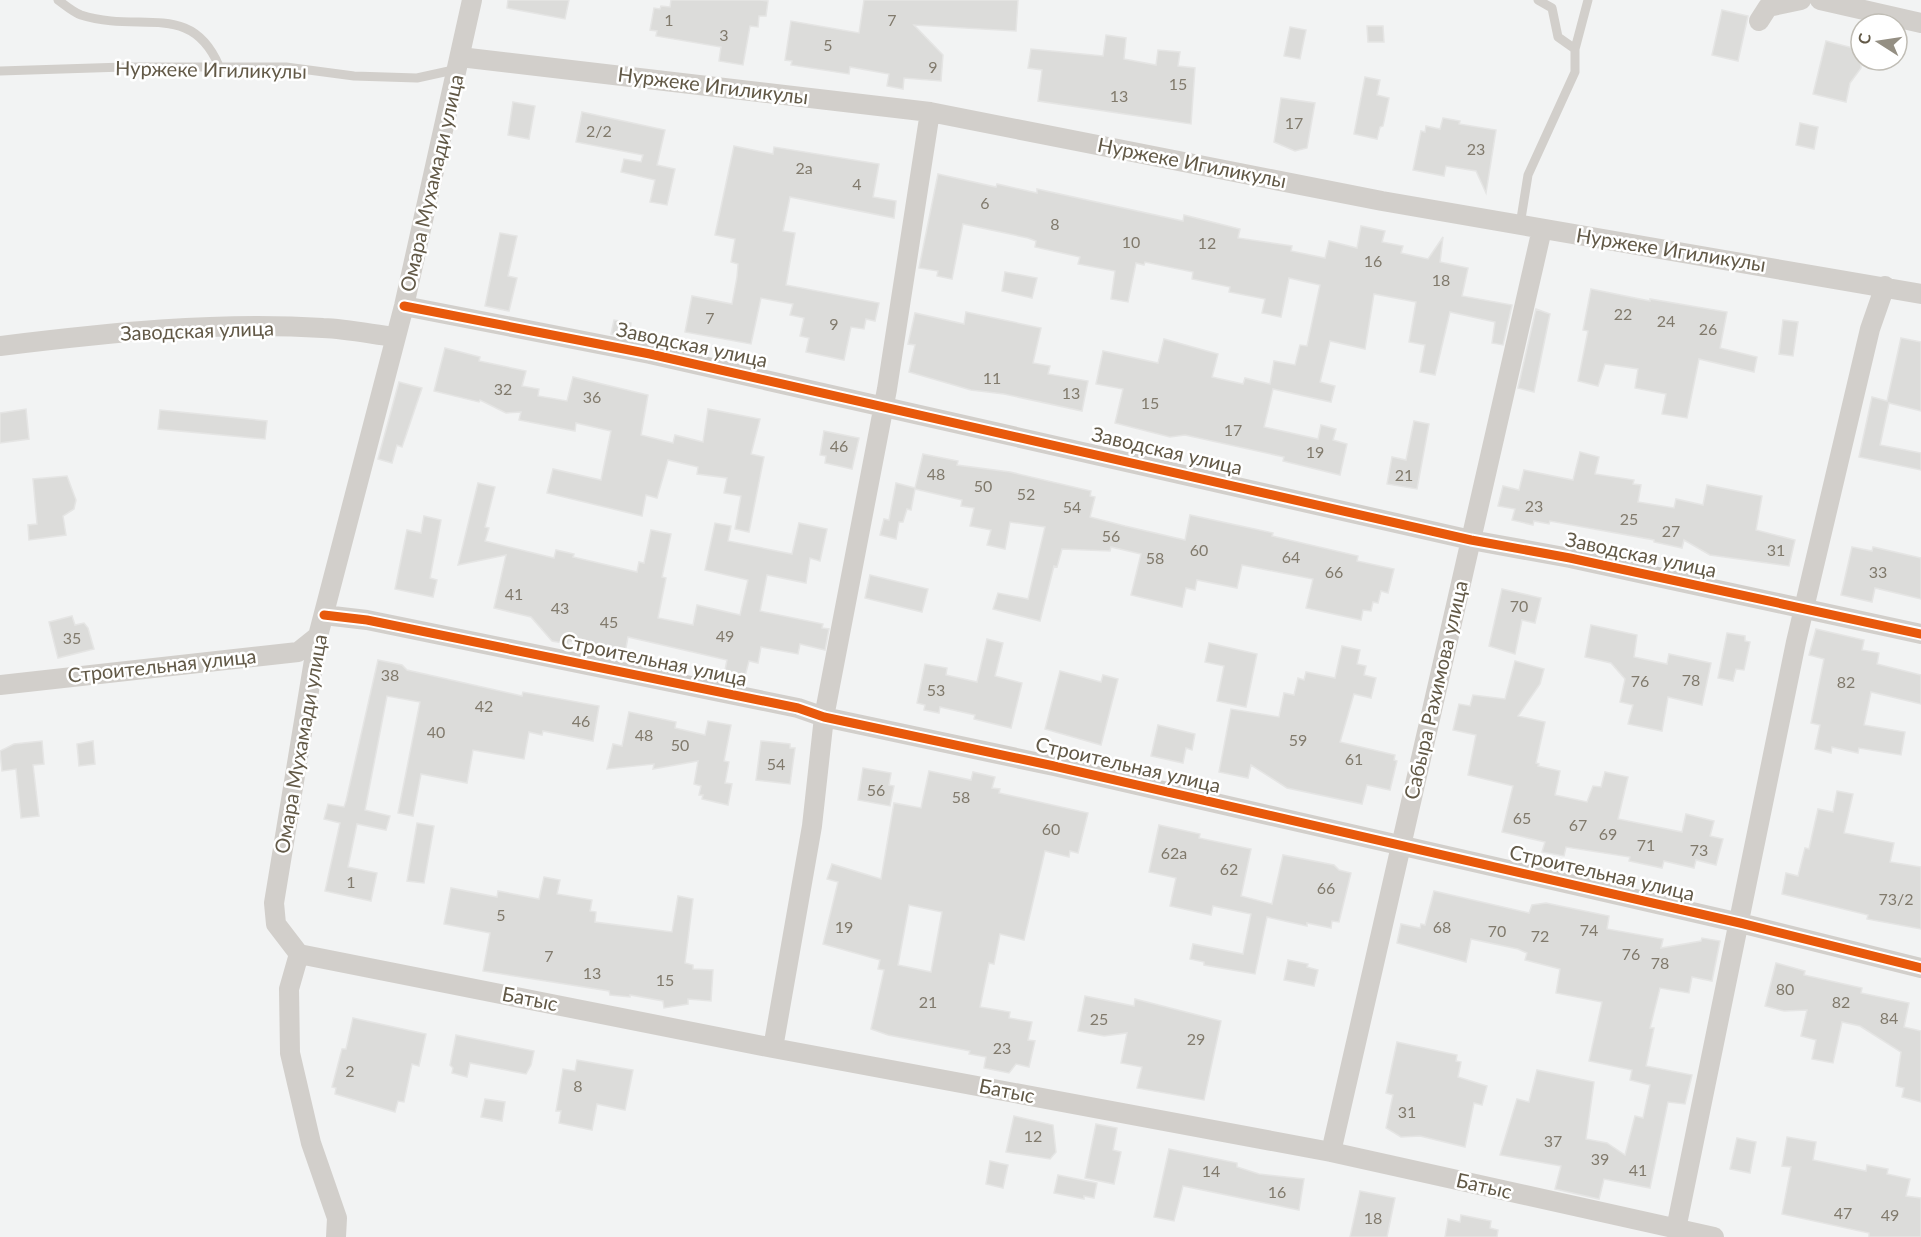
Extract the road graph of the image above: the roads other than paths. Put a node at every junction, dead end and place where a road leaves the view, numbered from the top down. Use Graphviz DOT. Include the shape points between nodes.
graph roads {
  1 [pos="58,0"];
  2 [pos="472,0"];
  3 [pos="1538,0"];
  4 [pos="1588,0"];
  5 [pos="1801,0"];
  6 [pos="1831,1"];
  7 [pos="1759,21"];
  8 [pos="1921,23"];
  9 [pos="1575,49"];
  10 [pos="459,63"];
  11 [pos="219,66"];
  12 [pos="0,71"];
  13 [pos="930,112"];
  14 [pos="1520,225"];
  15 [pos="1542,229"];
  16 [pos="1885,286"];
  17 [pos="1921,294"];
  18 [pos="404,306"];
  19 [pos="395,338"];
  20 [pos="0,346"];
  21 [pos="882,406"];
  22 [pos="1471,540"];
  23 [pos="1804,608"];
  24 [pos="324,615"];
  25 [pos="1921,634"];
  26 [pos="318,636"];
  27 [pos="0,685"];
  28 [pos="824,717"];
  29 [pos="1400,845"];
  30 [pos="1740,923"];
  31 [pos="299,954"];
  32 [pos="1921,968"];
  33 [pos="773,1048"];
  34 [pos="1331,1152"];
  35 [pos="1676,1229"];
  36 [pos="336,1237"];
  37 [pos="1714,1237"];
  1 -- 11 [label="lane" via="79,15 100,19 174,17 195,26 211,43"];
  2 -- 10 [label="street, Омара Мухамади улица"];
  3 -- 9 [label="lane" via="1552,8 1558,37"];
  4 -- 9 [label="lane"];
  5 -- 7 [label="street" via="1768,7"];
  6 -- 8 [label="street"];
  9 -- 14 [label="lane" via="1575,72 1528,175"];
  10 -- 11 [label="lane, Нуржеке Игиликулы" via="417,78"];
  10 -- 13 [label="street, Нуржеке Игиликулы"];
  10 -- 18 [label="street, Омара Мухамади улица"];
  11 -- 12 [label="lane, Нуржеке Игиликулы"];
  13 -- 14 [label="street, Нуржеке Игиликулы"];
  13 -- 21 [label="street"];
  14 -- 15 [label="street, Нуржеке Игиликулы"];
  15 -- 16 [label="street, Нуржеке Игиликулы"];
  15 -- 22 [label="street, Сабыра Рахимова улица"];
  16 -- 17 [label="street, Нуржеке Игиликулы"];
  16 -- 23 [label="street" via="1870,329"];
  18 -- 19 [label="street, Омара Мухамади улица"];
  18 -- 21 [label="street, Заводская улица" via="650,354"];
  19 -- 20 [label="street, Заводская улица" via="324,328 242,327 97,335"];
  19 -- 24 [label="street, Омара Мухамади улица"];
  21 -- 22 [label="street, Заводская улица"];
  21 -- 28 [label="street"];
  22 -- 23 [label="street, Заводская улица"];
  22 -- 29 [label="street, Сабыра Рахимова улица"];
  23 -- 25 [label="street, Заводская улица"];
  23 -- 30 [label="street"];
  24 -- 26 [label="street, Омара Мухамади улица"];
  24 -- 28 [label="street, Строительная улица" via="367,620 740,696"];
  26 -- 27 [label="street, Строительная улица" via="297,652"];
  26 -- 31 [label="street, Омара Мухамади улица" via="274,903 276,924"];
  28 -- 29 [label="street, Строительная улица"];
  28 -- 33 [label="street" via="812,826"];
  29 -- 30 [label="street, Строительная улица"];
  29 -- 34 [label="street, Сабыра Рахимова улица"];
  30 -- 32 [label="street, Строительная улица"];
  30 -- 35 [label="street"];
  31 -- 33 [label="street, Батыс"];
  31 -- 36 [label="street" via="289,989 290,1053 311,1143 337,1218"];
  33 -- 34 [label="street, Батыс"];
  34 -- 35 [label="street, Батыс"];
  35 -- 37 [label="street, Батыс"];
}
